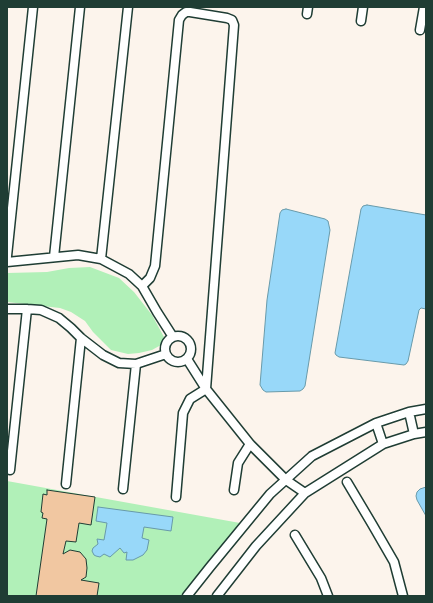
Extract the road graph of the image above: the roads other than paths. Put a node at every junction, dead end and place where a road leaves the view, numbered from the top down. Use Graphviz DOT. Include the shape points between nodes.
graph roads {
  1 [pos="33,7"];
  2 [pos="80,7"];
  3 [pos="128,7"];
  4 [pos="363,7"];
  5 [pos="424,7"];
  6 [pos="361,21"];
  7 [pos="420,30"];
  8 [pos="7,256"];
  9 [pos="54,257"];
  10 [pos="101,259"];
  11 [pos="7,262"];
  12 [pos="142,286"];
  13 [pos="7,309"];
  14 [pos="27,309"];
  15 [pos="173,337"];
  16 [pos="81,338"];
  17 [pos="166,354"];
  18 [pos="187,359"];
  19 [pos="136,364"];
  20 [pos="206,389"];
  21 [pos="426,409"];
  22 [pos="409,412"];
  23 [pos="376,423"];
  24 [pos="426,432"];
  25 [pos="414,434"];
  26 [pos="250,444"];
  27 [pos="383,444"];
  28 [pos="10,470"];
  29 [pos="286,480"];
  30 [pos="347,482"];
  31 [pos="66,484"];
  32 [pos="123,489"];
  33 [pos="234,490"];
  34 [pos="305,493"];
  35 [pos="176,498"];
  36 [pos="295,535"];
  37 [pos="187,596"];
  38 [pos="217,596"];
  39 [pos="328,596"];
  40 [pos="404,596"];
  1 -- 8 [label="street"];
  2 -- 9 [label="street"];
  3 -- 10 [label="street"];
  4 -- 6 [label="street"];
  5 -- 7 [label="street"];
  9 -- 10 [label="street" via="78,255"];
  9 -- 11 [label="street"];
  10 -- 12 [label="street" via="129,274"];
  12 -- 15 [label="street"];
  12 -- 20 [label="street" via="150,278 155,266 180,20 186,12 227,18 232,20 234,25"];
  13 -- 14 [label="street"];
  14 -- 16 [label="street" via="41,310 59,318"];
  14 -- 28 [label="street"];
  15 -- 17 [label="street" via="166,345"];
  15 -- 18 [label="street" via="184,337 190,344 191,352"];
  16 -- 19 [label="street" via="103,355 119,363"];
  16 -- 31 [label="street"];
  17 -- 18 [label="street" via="175,362"];
  17 -- 19 [label="street"];
  18 -- 20 [label="street"];
  19 -- 32 [label="street"];
  20 -- 26 [label="street"];
  20 -- 35 [label="street" via="190,399 183,413"];
  21 -- 22 [label="street"];
  22 -- 23 [label="street"];
  22 -- 25 [label="street"];
  23 -- 27 [label="street"];
  23 -- 29 [label="street" via="312,456"];
  24 -- 25 [label="street"];
  25 -- 27 [label="street"];
  26 -- 29 [label="street"];
  26 -- 33 [label="street" via="238,463"];
  27 -- 34 [label="street"];
  29 -- 34 [label="street"];
  29 -- 37 [label="street" via="270,494"];
  30 -- 40 [label="street" via="394,562"];
  34 -- 38 [label="street" via="256,546"];
  36 -- 39 [label="street" via="321,578"];
}
